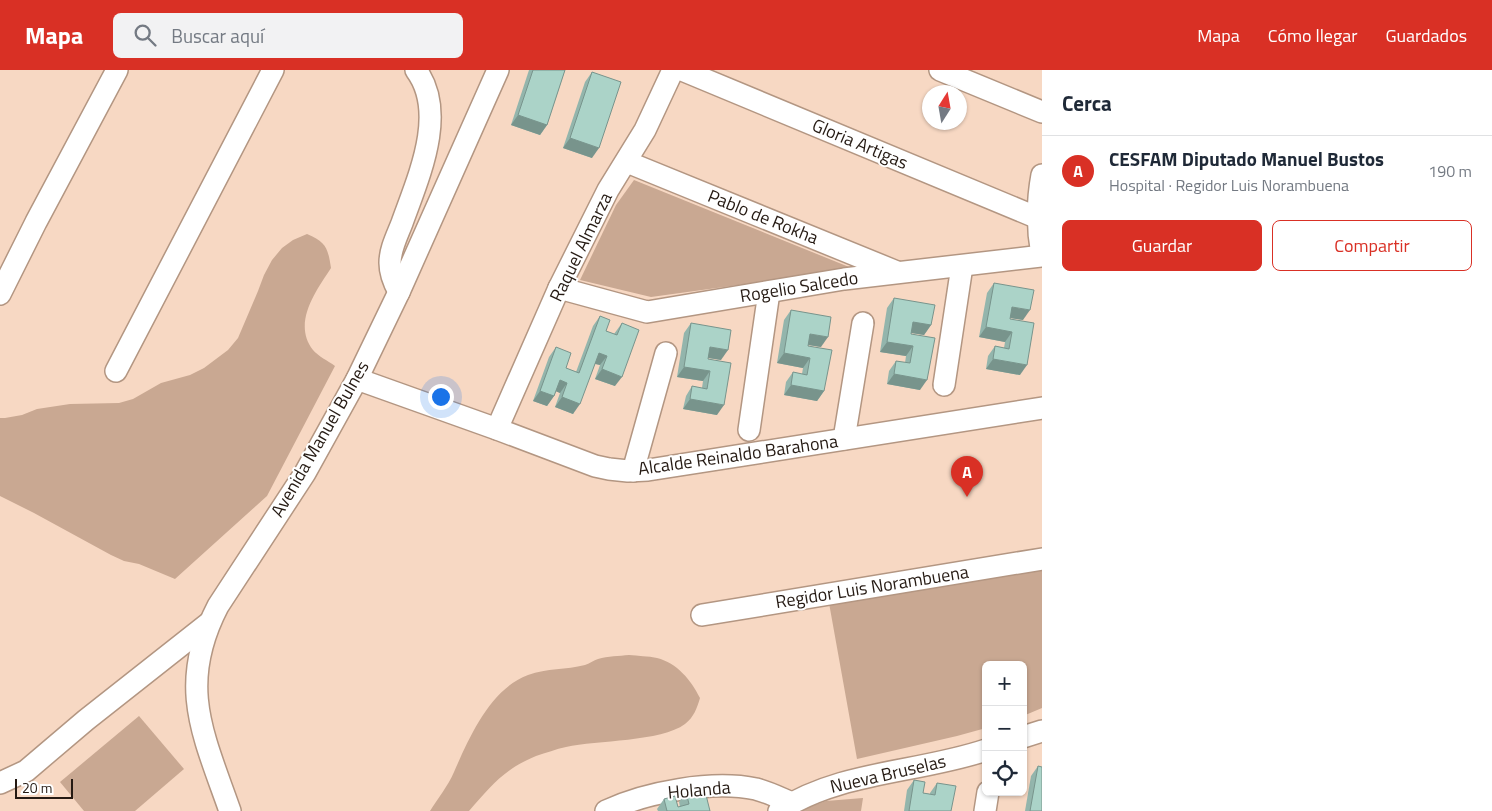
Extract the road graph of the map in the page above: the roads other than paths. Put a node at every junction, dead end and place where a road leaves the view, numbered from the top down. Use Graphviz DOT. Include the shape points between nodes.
graph roads {
  1 [pos="116,70"];
  2 [pos="273,70"];
  3 [pos="416,70"];
  4 [pos="498,70"];
  5 [pos="673,70"];
  6 [pos="682,70"];
  7 [pos="940,70"];
  8 [pos="1042,112"];
  9 [pos="627,162"];
  10 [pos="1042,175"];
  11 [pos="1038,218"];
  12 [pos="1042,255"];
  13 [pos="962,266"];
  14 [pos="900,273"];
  15 [pos="559,288"];
  16 [pos="399,292"];
  17 [pos="769,292"];
  18 [pos="0,294"];
  19 [pos="862,323"];
  20 [pos="666,353"];
  21 [pos="116,371"];
  22 [pos="357,379"];
  23 [pos="944,385"];
  24 [pos="1042,408"];
  25 [pos="497,429"];
  26 [pos="749,430"];
  27 [pos="844,439"];
  28 [pos="633,471"];
  29 [pos="1042,559"];
  30 [pos="702,614"];
  31 [pos="209,622"];
  32 [pos="1042,731"];
  33 [pos="1027,736"];
  34 [pos="983,751"];
  35 [pos="0,783"];
  36 [pos="987,796"];
  37 [pos="785,807"];
  38 [pos="230,811"];
  39 [pos="606,811"];
  40 [pos="985,811"];
  1 -- 18 [label="street"];
  2 -- 21 [label="street"];
  3 -- 16 [label="street" via="427,88 430,128 417,182 390,255 391,274"];
  4 -- 16 [label="street, Avenida Manuel Bulnes"];
  5 -- 9 [label="street, Raquel Almarza"];
  6 -- 11 [label="street, Gloria Artigas"];
  7 -- 8 [label="street"];
  9 -- 14 [label="street, Pablo de Rokha"];
  9 -- 15 [label="street, Raquel Almarza" via="608,190"];
  10 -- 11 [label="street"];
  11 -- 12 [label="street"];
  12 -- 13 [label="street, Rogelio Salcedo"];
  13 -- 14 [label="street, Rogelio Salcedo"];
  13 -- 23 [label="street"];
  14 -- 17 [label="street, Rogelio Salcedo"];
  15 -- 17 [label="street, Rogelio Salcedo" via="646,312"];
  15 -- 25 [label="street, Raquel Almarza"];
  16 -- 22 [label="street, Avenida Manuel Bulnes"];
  17 -- 26 [label="street"];
  19 -- 27 [label="street"];
  20 -- 28 [label="street"];
  22 -- 25 [label="street, Alcalde Reinaldo Barahona"];
  22 -- 31 [label="street, Avenida Manuel Bulnes" via="305,473"];
  24 -- 27 [label="street, Alcalde Reinaldo Barahona"];
  25 -- 28 [label="street, Alcalde Reinaldo Barahona" via="595,466"];
  27 -- 28 [label="street, Alcalde Reinaldo Barahona"];
  29 -- 30 [label="street, Regidor Luis Norambuena"];
  31 -- 35 [label="street" via="26,771"];
  31 -- 38 [label="street, Avenida Manuel Bulnes" via="198,658 196,695 203,732"];
  32 -- 33 [label="street"];
  34 -- 37 [label="street, Nueva Bruselas" via="832,785"];
  36 -- 40 [label="street"];
  37 -- 39 [label="street, Holanda" via="757,789 736,786 662,792"];
}
